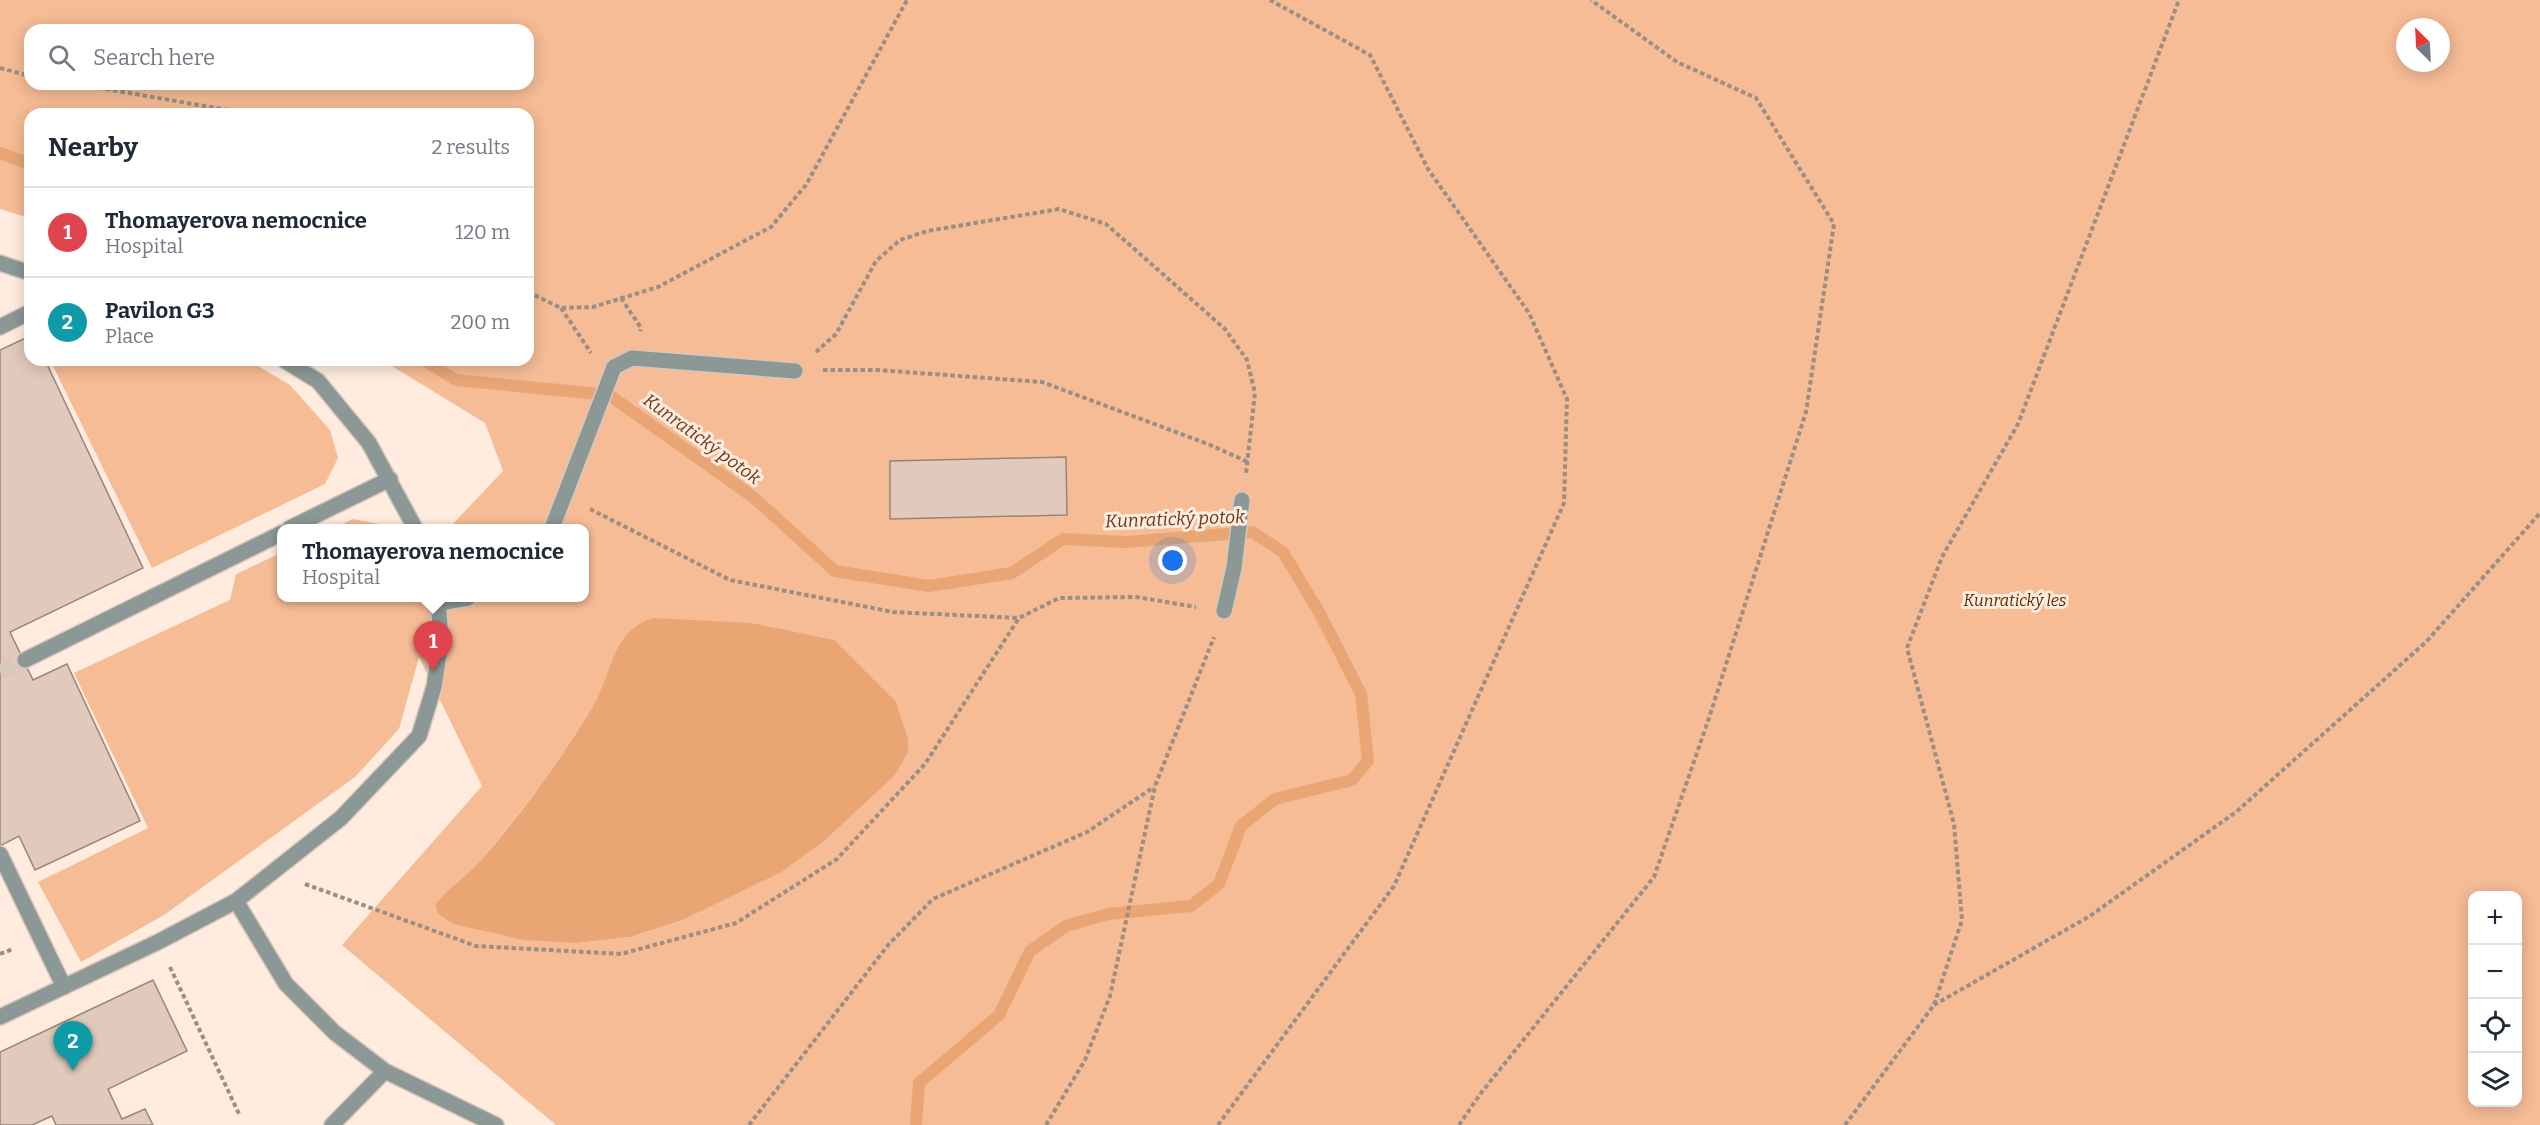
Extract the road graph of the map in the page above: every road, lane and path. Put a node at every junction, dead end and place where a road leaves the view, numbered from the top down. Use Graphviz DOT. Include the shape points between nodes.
graph roads {
  1 [pos="907,0"];
  2 [pos="1270,0"];
  3 [pos="1591,0"];
  4 [pos="2179,0"];
  5 [pos="0,68"];
  6 [pos="24,74"];
  7 [pos="111,90"];
  8 [pos="217,108"];
  9 [pos="0,263"];
  10 [pos="24,271"];
  11 [pos="534,295"];
  12 [pos="561,308"];
  13 [pos="24,315"];
  14 [pos="0,327"];
  15 [pos="294,366"];
  16 [pos="614,367"];
  17 [pos="795,371"];
  18 [pos="1248,462"];
  19 [pos="390,479"];
  20 [pos="566,497"];
  21 [pos="1242,500"];
  22 [pos="2540,513"];
  23 [pos="298,524"];
  24 [pos="413,524"];
  25 [pos="554,524"];
  26 [pos="277,535"];
  27 [pos="439,602"];
  28 [pos="1224,611"];
  29 [pos="1019,618"];
  30 [pos="25,660"];
  31 [pos="1155,786"];
  32 [pos="0,854"];
  33 [pos="271,872"];
  34 [pos="236,901"];
  35 [pos="158,942"];
  36 [pos="64,987"];
  37 [pos="1934,1005"];
  38 [pos="0,1017"];
  39 [pos="385,1071"];
  40 [pos="240,1116"];
  41 [pos="332,1125"];
  42 [pos="496,1125"];
  43 [pos="749,1125"];
  44 [pos="1046,1125"];
  45 [pos="1218,1125"];
  46 [pos="1459,1125"];
  47 [pos="1845,1125"];
  1 -- 12 [label="path" via="806,185 771,227 658,287 593,306"];
  2 -- 45 [label="path" via="1370,55 1428,169 1529,313 1567,399 1564,503 1394,886"];
  3 -- 46 [label="path" via="1677,62 1756,98 1834,224 1806,412 1654,877"];
  4 -- 37 [label="path" via="2018,424 1942,556 1907,648 1954,824 1962,921"];
  5 -- 6 [label="path"];
  7 -- 8 [label="path"];
  9 -- 10 [label="lane"];
  11 -- 12 [label="path"];
  12 -- 16 [label="path" via="592,354"];
  13 -- 14 [label="lane"];
  15 -- 19 [label="lane" via="318,381 369,443"];
  16 -- 17 [label="lane" via="632,358"];
  16 -- 20 [label="lane"];
  17 -- 18 [label="path" via="877,370 1042,382"];
  17 -- 18 [label="path" via="836,334 876,261 900,240 927,231 1059,209 1106,224 1225,329 1247,360 1255,393"];
  18 -- 21 [label="path"];
  19 -- 23 [label="lane"];
  19 -- 24 [label="lane"];
  20 -- 25 [label="lane"];
  20 -- 29 [label="path" via="730,580 893,612"];
  21 -- 28 [label="lane"];
  22 -- 37 [label="path" via="2427,640 2235,812 2090,916"];
  26 -- 30 [label="lane"];
  27 -- 33 [label="lane" via="441,641 434,687 419,736 341,818"];
  28 -- 29 [label="path" via="1136,597 1059,598"];
  28 -- 31 [label="path"];
  29 -- 33 [label="path" via="925,764 837,859 736,923 621,954 476,946"];
  31 -- 43 [label="path" via="1087,832 933,899 889,944"];
  31 -- 44 [label="path" via="1110,996 1085,1060"];
  32 -- 36 [label="lane"];
  33 -- 34 [label="lane"];
  34 -- 35 [label="lane"];
  34 -- 39 [label="lane" via="286,984 335,1033"];
  35 -- 36 [label="lane"];
  35 -- 40 [label="path"];
  36 -- 38 [label="lane"];
  37 -- 47 [label="path"];
  39 -- 41 [label="lane"];
  39 -- 42 [label="lane"];
}
